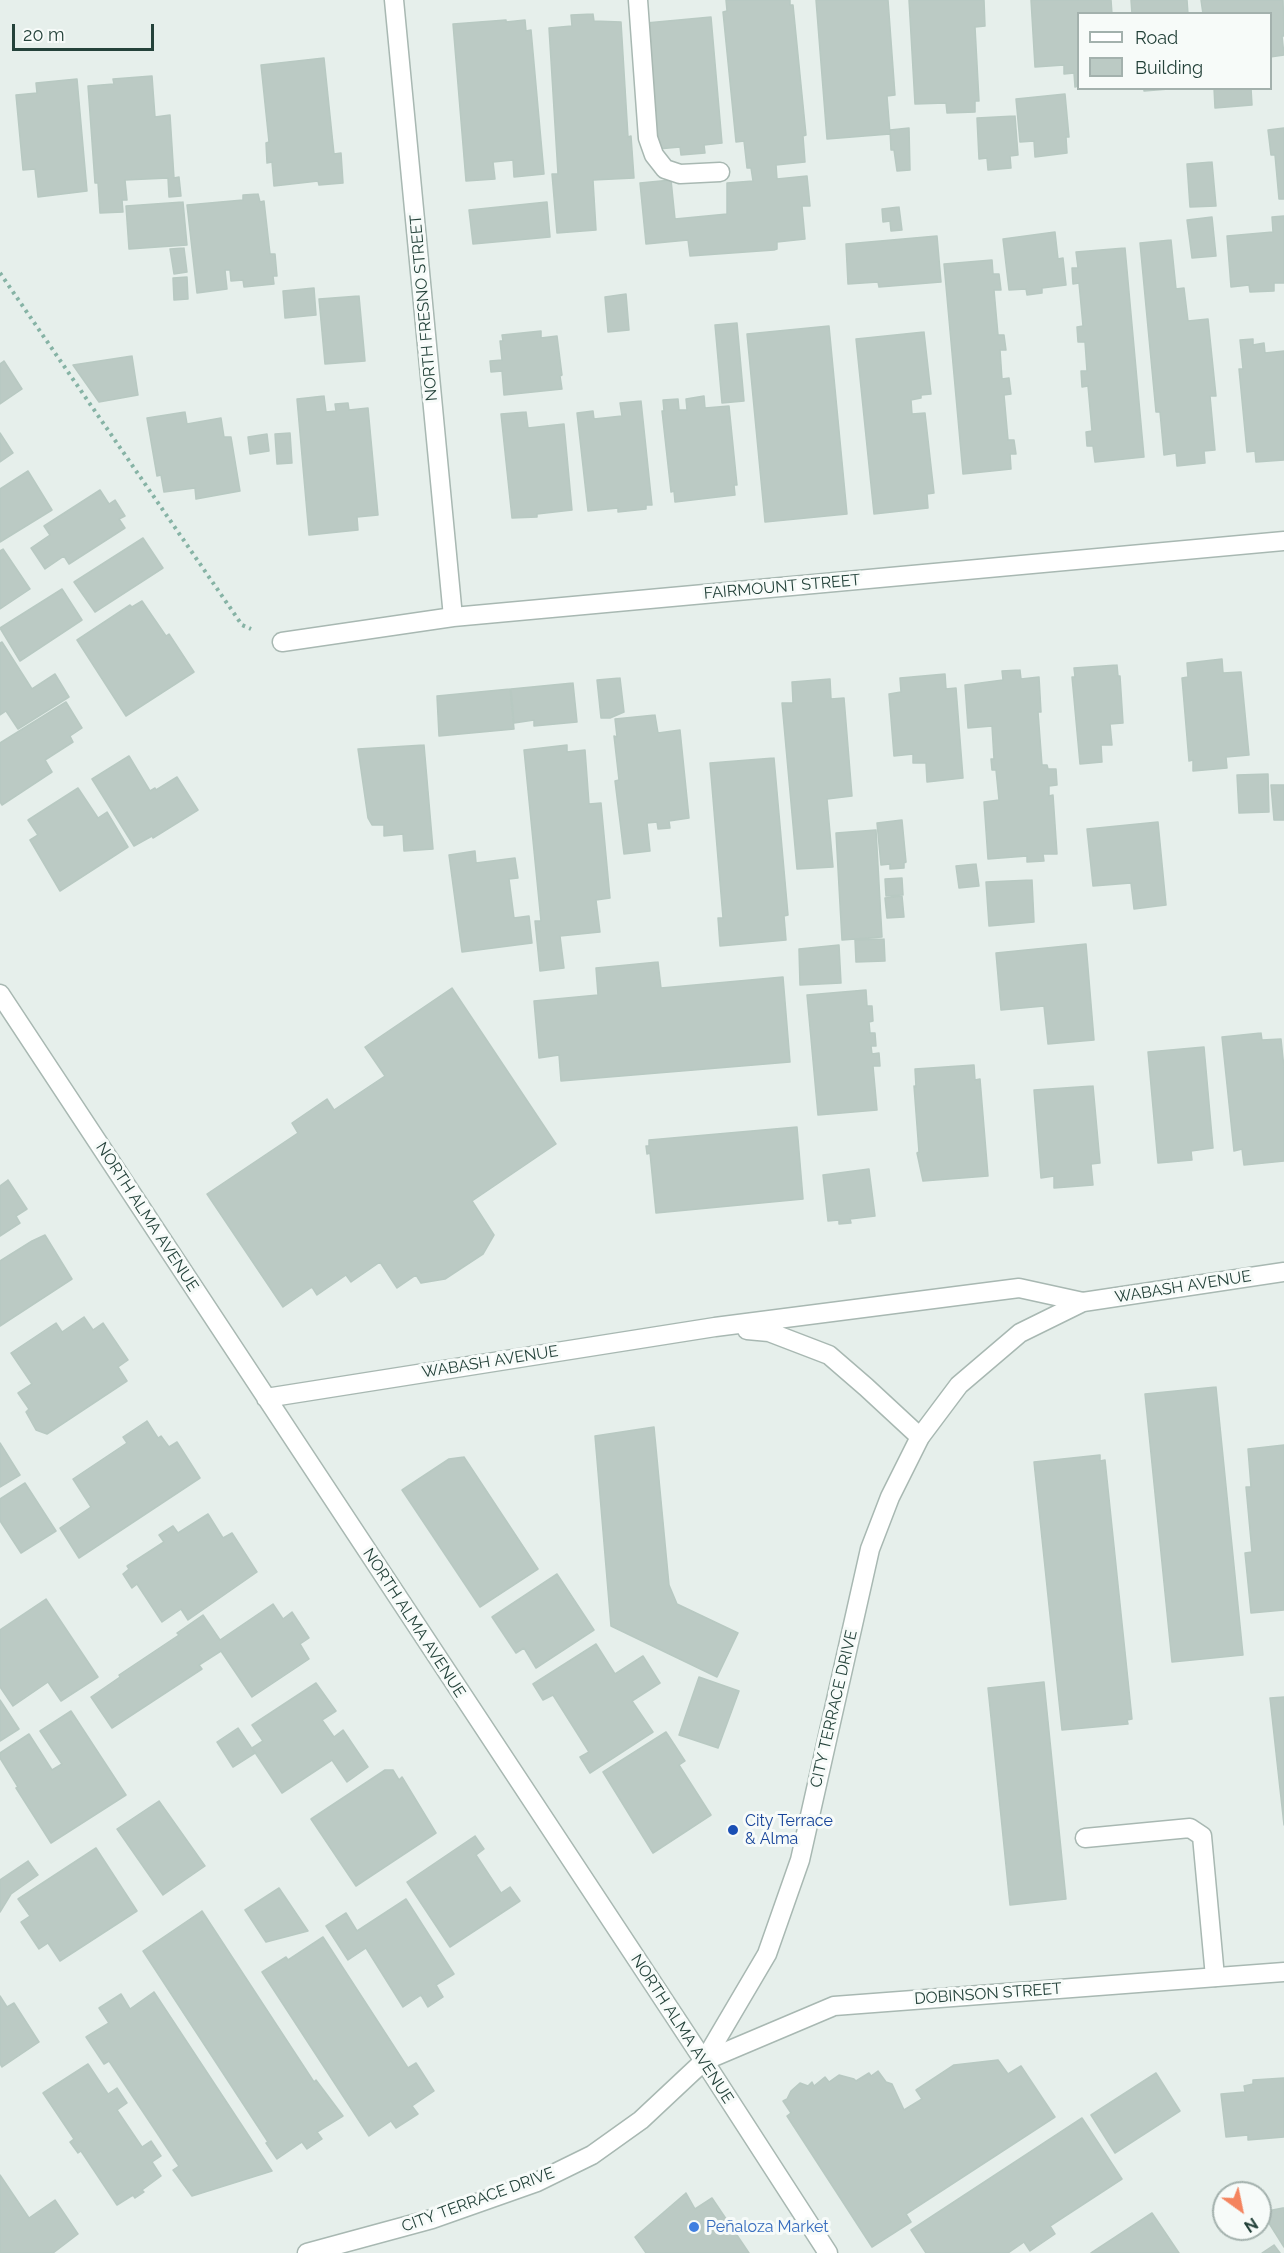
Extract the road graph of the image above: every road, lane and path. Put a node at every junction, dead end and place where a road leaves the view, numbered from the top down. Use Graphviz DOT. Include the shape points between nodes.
graph roads {
  1 [pos="394,0"];
  2 [pos="638,0"];
  3 [pos="720,172"];
  4 [pos="0,273"];
  5 [pos="1284,541"];
  6 [pos="453,616"];
  7 [pos="282,642"];
  8 [pos="0,993"];
  9 [pos="1284,1272"];
  10 [pos="1083,1302"];
  11 [pos="715,1327"];
  12 [pos="266,1398"];
  13 [pos="920,1437"];
  14 [pos="1086,1838"];
  15 [pos="1284,1972"];
  16 [pos="1215,1977"];
  17 [pos="704,2061"];
  18 [pos="307,2253"];
  19 [pos="828,2253"];
  1 -- 6 [label="street, NORTH FRESNO STREET"];
  2 -- 3 [label="street" via="648,138 654,155 665,169 680,174"];
  4 -- 7 [label="path" via="242,625"];
  5 -- 6 [label="street, FAIRMOUNT STREET"];
  6 -- 7 [label="street, FAIRMOUNT STREET"];
  8 -- 12 [label="street, NORTH ALMA AVENUE"];
  9 -- 10 [label="street, WABASH AVENUE"];
  10 -- 11 [label="street, WABASH AVENUE" via="1019,1288"];
  10 -- 13 [label="street, WABASH AVENUE" via="1020,1333 959,1385"];
  11 -- 12 [label="street, WABASH AVENUE"];
  11 -- 13 [label="street, WABASH AVENUE" via="769,1332 829,1355"];
  12 -- 17 [label="street, NORTH ALMA AVENUE"];
  13 -- 17 [label="street, CITY TERRACE DRIVE" via="870,1549 800,1860 767,1954"];
  14 -- 16 [label="street" via="1190,1828 1202,1836"];
  15 -- 16 [label="street, DOBINSON STREET"];
  16 -- 17 [label="street, DOBINSON STREET" via="834,2006"];
  17 -- 18 [label="street, CITY TERRACE DRIVE" via="640,2120 592,2155 537,2182 432,2219"];
  17 -- 19 [label="street, NORTH ALMA AVENUE"];
}
